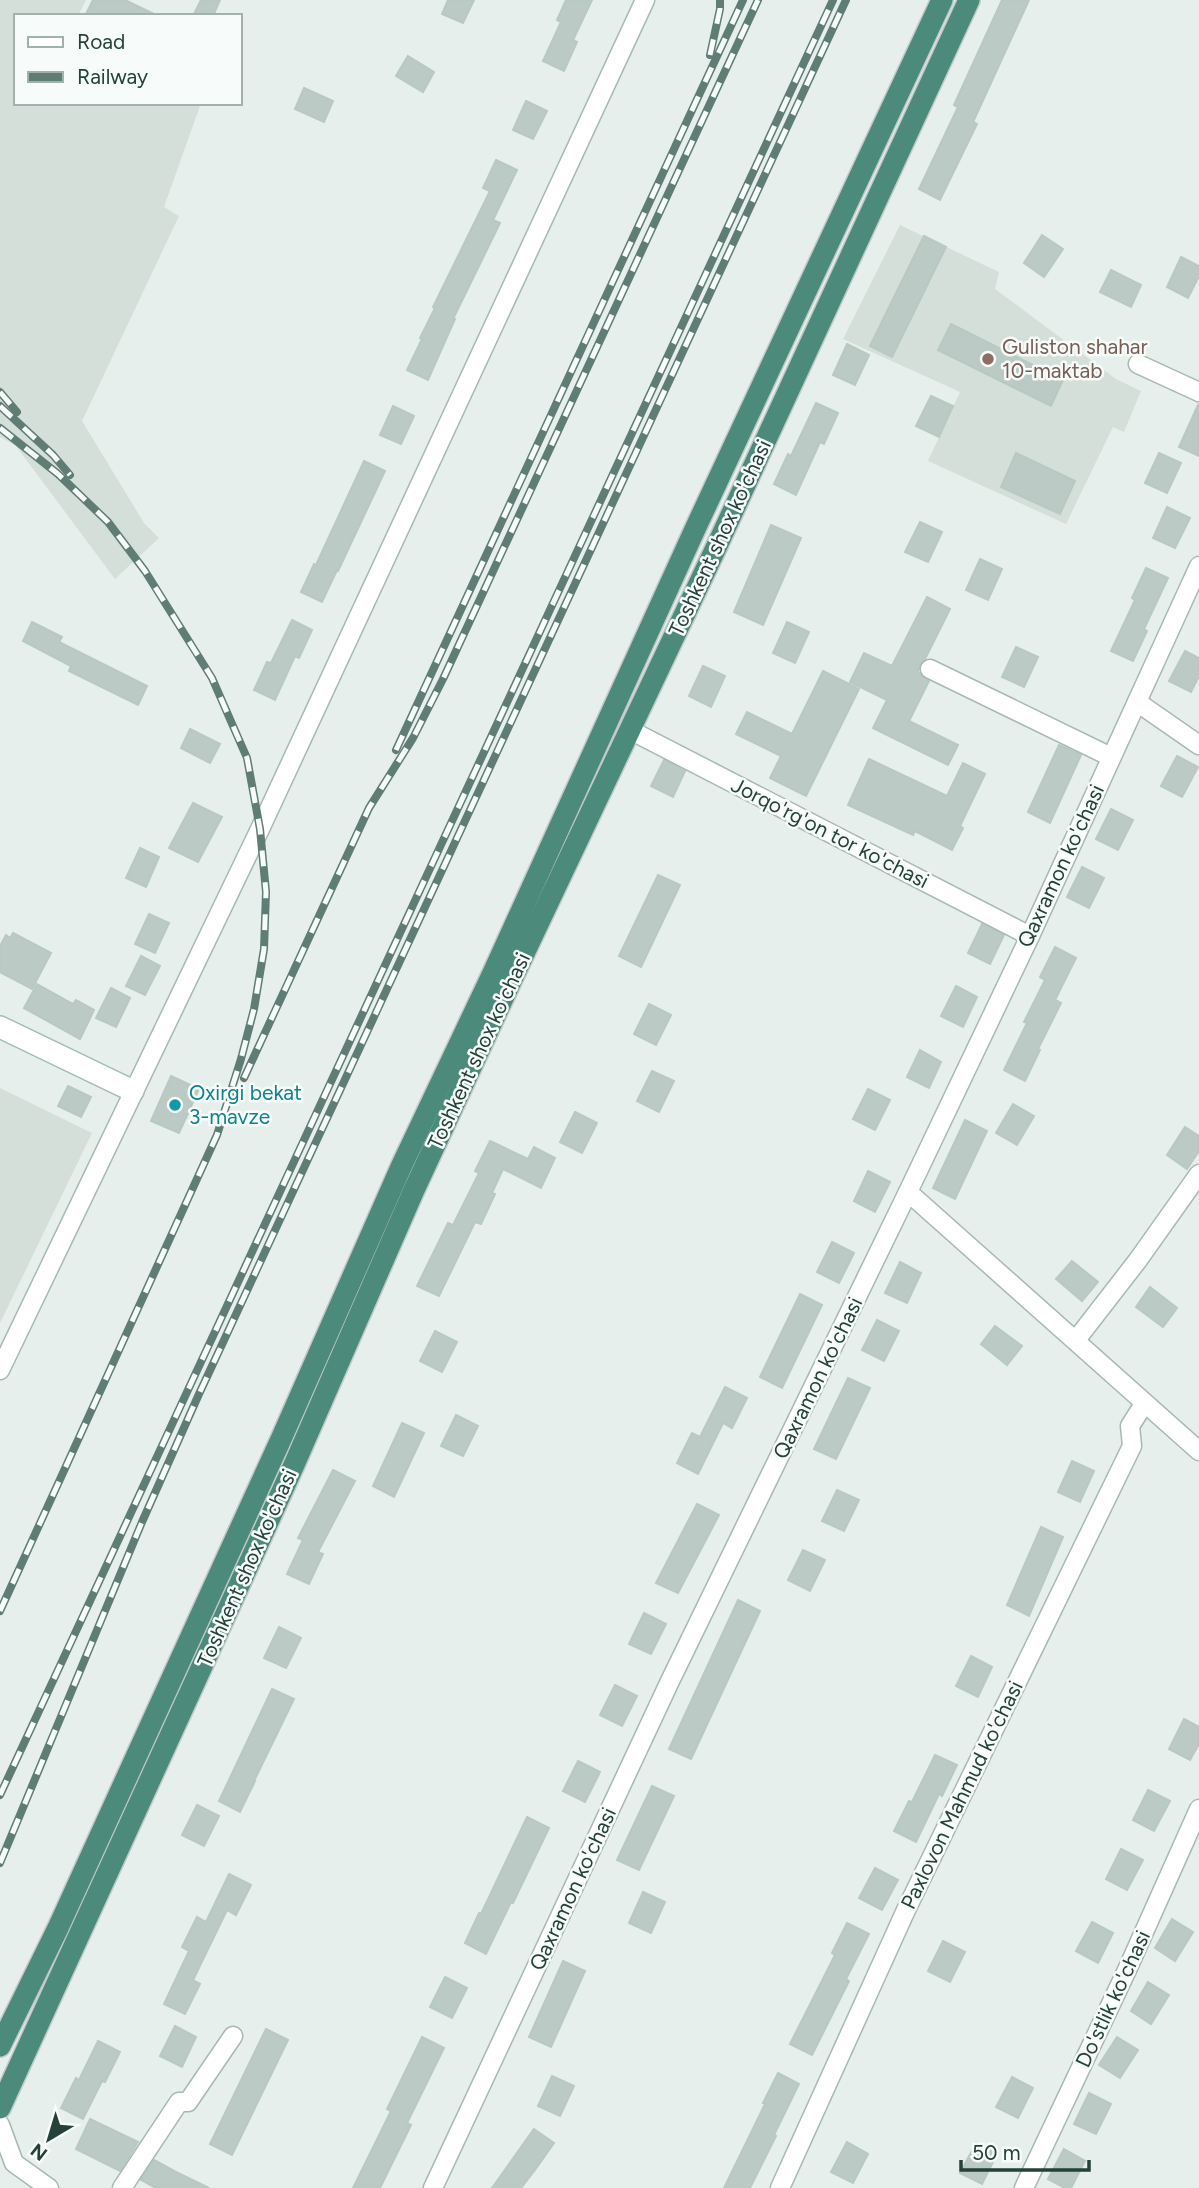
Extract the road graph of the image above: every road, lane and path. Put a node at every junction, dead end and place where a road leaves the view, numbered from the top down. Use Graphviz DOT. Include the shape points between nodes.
graph roads {
  1 [pos="645,0"];
  2 [pos="942,0"];
  3 [pos="969,0"];
  4 [pos="1138,364"];
  5 [pos="1199,392"];
  6 [pos="1199,566"];
  7 [pos="930,669"];
  8 [pos="1137,702"];
  9 [pos="630,730"];
  10 [pos="1199,745"];
  11 [pos="1111,757"];
  12 [pos="1030,936"];
  13 [pos="502,977"];
  14 [pos="0,1027"];
  15 [pos="133,1091"];
  16 [pos="1199,1174"];
  17 [pos="908,1192"];
  18 [pos="1076,1339"];
  19 [pos="0,1370"];
  20 [pos="1144,1404"];
  21 [pos="1199,1451"];
  22 [pos="1199,1809"];
  23 [pos="233,2036"];
  24 [pos="0,2046"];
  25 [pos="0,2108"];
  26 [pos="0,2124"];
  27 [pos="434,2187"];
  28 [pos="49,2188"];
  29 [pos="122,2188"];
  30 [pos="780,2188"];
  31 [pos="1024,2188"];
  1 -- 15 [label="street" via="266,817"];
  2 -- 13 [label="highway, Toshkent shox ko'chasi" via="696,527"];
  3 -- 9 [label="highway, Toshkent shox ko'chasi"];
  4 -- 5 [label="street"];
  6 -- 8 [label="street, Qaxramon ko'chasi"];
  7 -- 11 [label="street"];
  8 -- 10 [label="street"];
  8 -- 11 [label="street, Qaxramon ko'chasi"];
  9 -- 12 [label="street, Jorqo'rg'on tor ko'chasi"];
  9 -- 13 [label="highway, Toshkent shox ko'chasi"];
  11 -- 12 [label="street, Qaxramon ko'chasi"];
  12 -- 17 [label="street, Qaxramon ko'chasi"];
  13 -- 24 [label="highway, Toshkent shox ko'chasi" via="401,1167 282,1437"];
  13 -- 25 [label="highway, Toshkent shox ko'chasi" via="294,1465"];
  14 -- 15 [label="main road"];
  15 -- 19 [label="street"];
  16 -- 18 [label="street"];
  17 -- 18 [label="street"];
  17 -- 27 [label="street, Qaxramon ko'chasi" via="676,1668"];
  18 -- 20 [label="street"];
  20 -- 21 [label="street"];
  20 -- 30 [label="street, Paxlovon Mahmud ko'chasi" via="1130,1426 1132,1446 906,1910"];
  22 -- 31 [label="street, Do'stlik ko'chasi"];
  23 -- 29 [label="street" via="188,2102 179,2102"];
  26 -- 28 [label="street" via="14,2163"];
}
